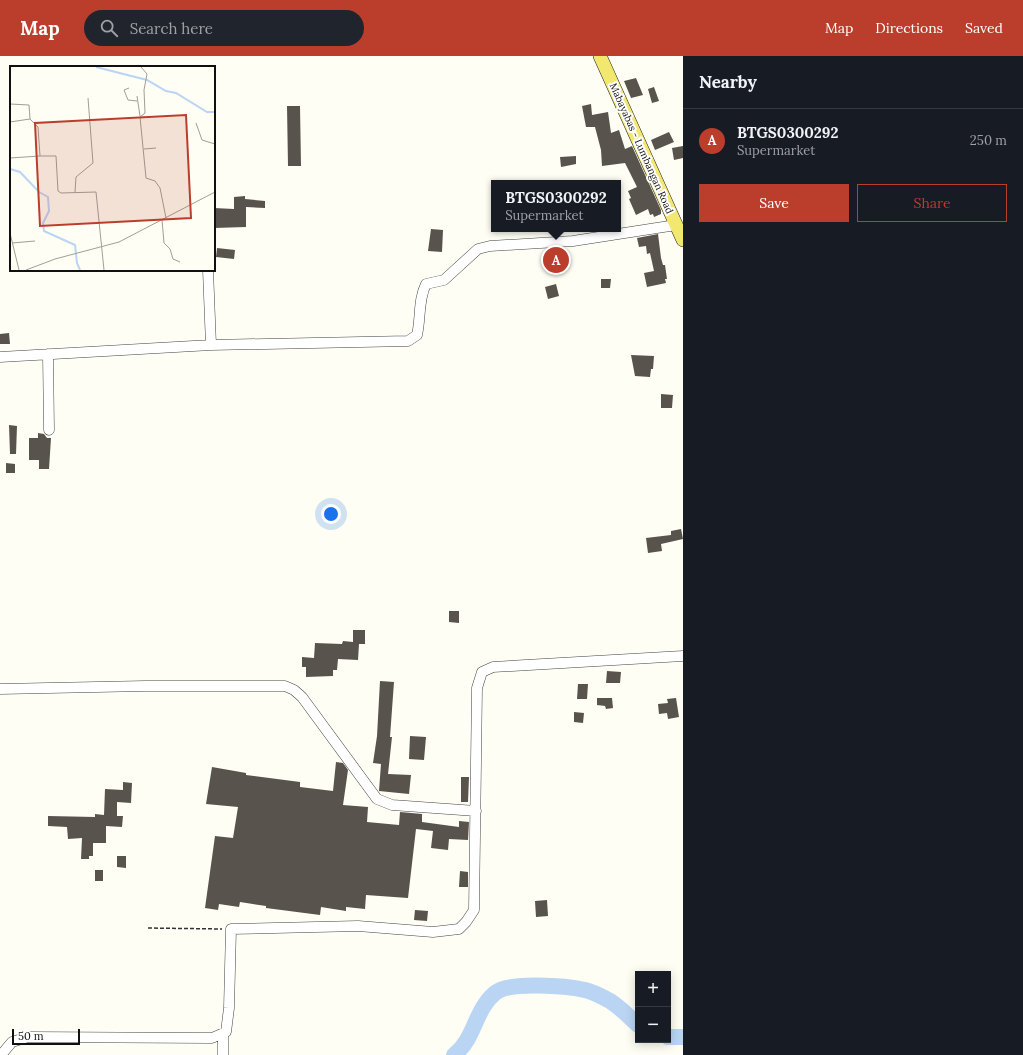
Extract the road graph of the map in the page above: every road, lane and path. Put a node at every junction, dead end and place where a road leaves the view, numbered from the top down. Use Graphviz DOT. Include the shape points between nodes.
graph roads {
  1 [pos="600,56"];
  2 [pos="676,225"];
  3 [pos="683,240"];
  4 [pos="208,271"];
  5 [pos="211,345"];
  6 [pos="48,354"];
  7 [pos="0,357"];
  8 [pos="49,430"];
  9 [pos="683,656"];
  10 [pos="0,689"];
  11 [pos="476,811"];
  12 [pos="148,928"];
  13 [pos="231,929"];
  14 [pos="223,1035"];
  15 [pos="1,1055"];
  16 [pos="223,1055"];
  1 -- 2 [label="main road, Mabayabas - Lumbangan Road"];
  2 -- 3 [label="main road, Mabayabas - Lumbangan Road"];
  2 -- 5 [label="street" via="573,241 478,249 444,280 426,284 421,294 417,335 408,341"];
  4 -- 5 [label="street"];
  5 -- 6 [label="street"];
  6 -- 7 [label="street"];
  6 -- 8 [label="street"];
  9 -- 11 [label="street" via="493,667 482,672 477,688"];
  10 -- 11 [label="street" via="285,686 302,697 377,799 392,805"];
  11 -- 13 [label="street" via="474,910 459,929 433,932 358,926"];
  12 -- 13 [label="path"];
  13 -- 14 [label="street" via="229,1008 226,1032"];
  14 -- 15 [label="street" via="212,1038 28,1037 12,1042"];
  14 -- 16 [label="street"];
}
